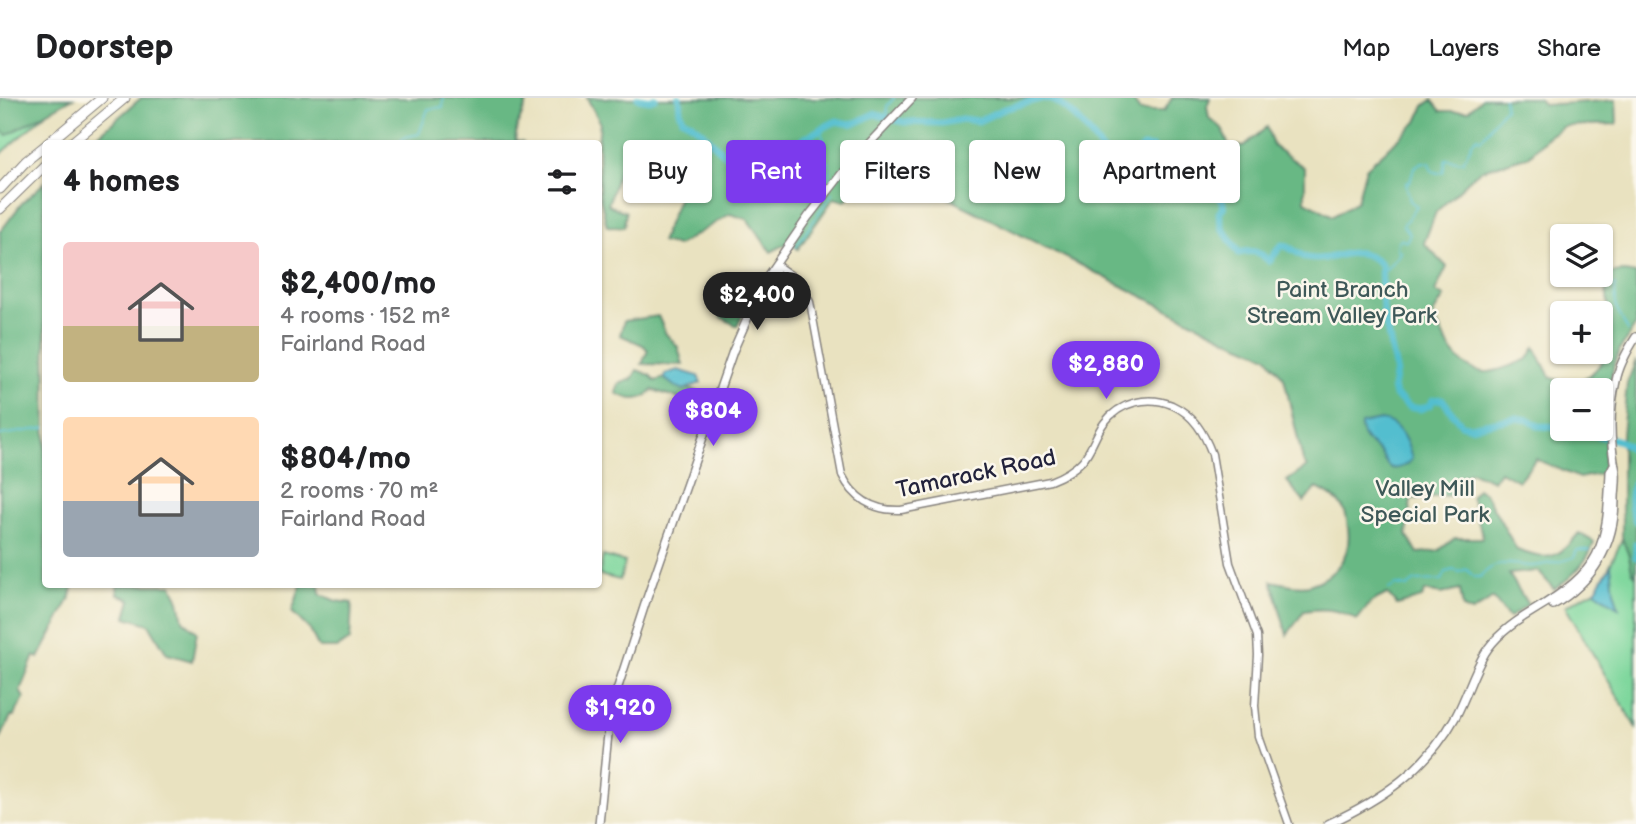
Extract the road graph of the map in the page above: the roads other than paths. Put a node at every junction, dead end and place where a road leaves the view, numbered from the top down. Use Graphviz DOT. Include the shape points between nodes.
graph roads {
  1 [pos="102,98"];
  2 [pos="125,98"];
  3 [pos="912,98"];
  4 [pos="51,140"];
  5 [pos="75,140"];
  6 [pos="42,148"];
  7 [pos="42,168"];
  8 [pos="0,189"];
  9 [pos="0,209"];
  10 [pos="776,265"];
  11 [pos="1636,337"];
  12 [pos="599,824"];
  13 [pos="1289,824"];
  14 [pos="1328,824"];
  1 -- 4 [label="highway"];
  2 -- 5 [label="highway"];
  3 -- 10 [label="main road" via="832,186"];
  6 -- 8 [label="highway"];
  7 -- 9 [label="highway"];
  10 -- 12 [label="main road" via="764,281 733,351 625,664 609,724"];
  10 -- 13 [label="street, Tamarack Road" via="799,281 810,302 842,475 861,500 874,507 901,510 1064,476 1085,458 1114,412 1136,401 1168,404 1196,423 1212,454 1230,563 1257,636 1255,719"];
  11 -- 14 [label="main road" via="1616,380 1611,427 1615,509 1599,562 1575,590 1513,631 1482,662 1444,735 1418,767 1370,804"];
}
